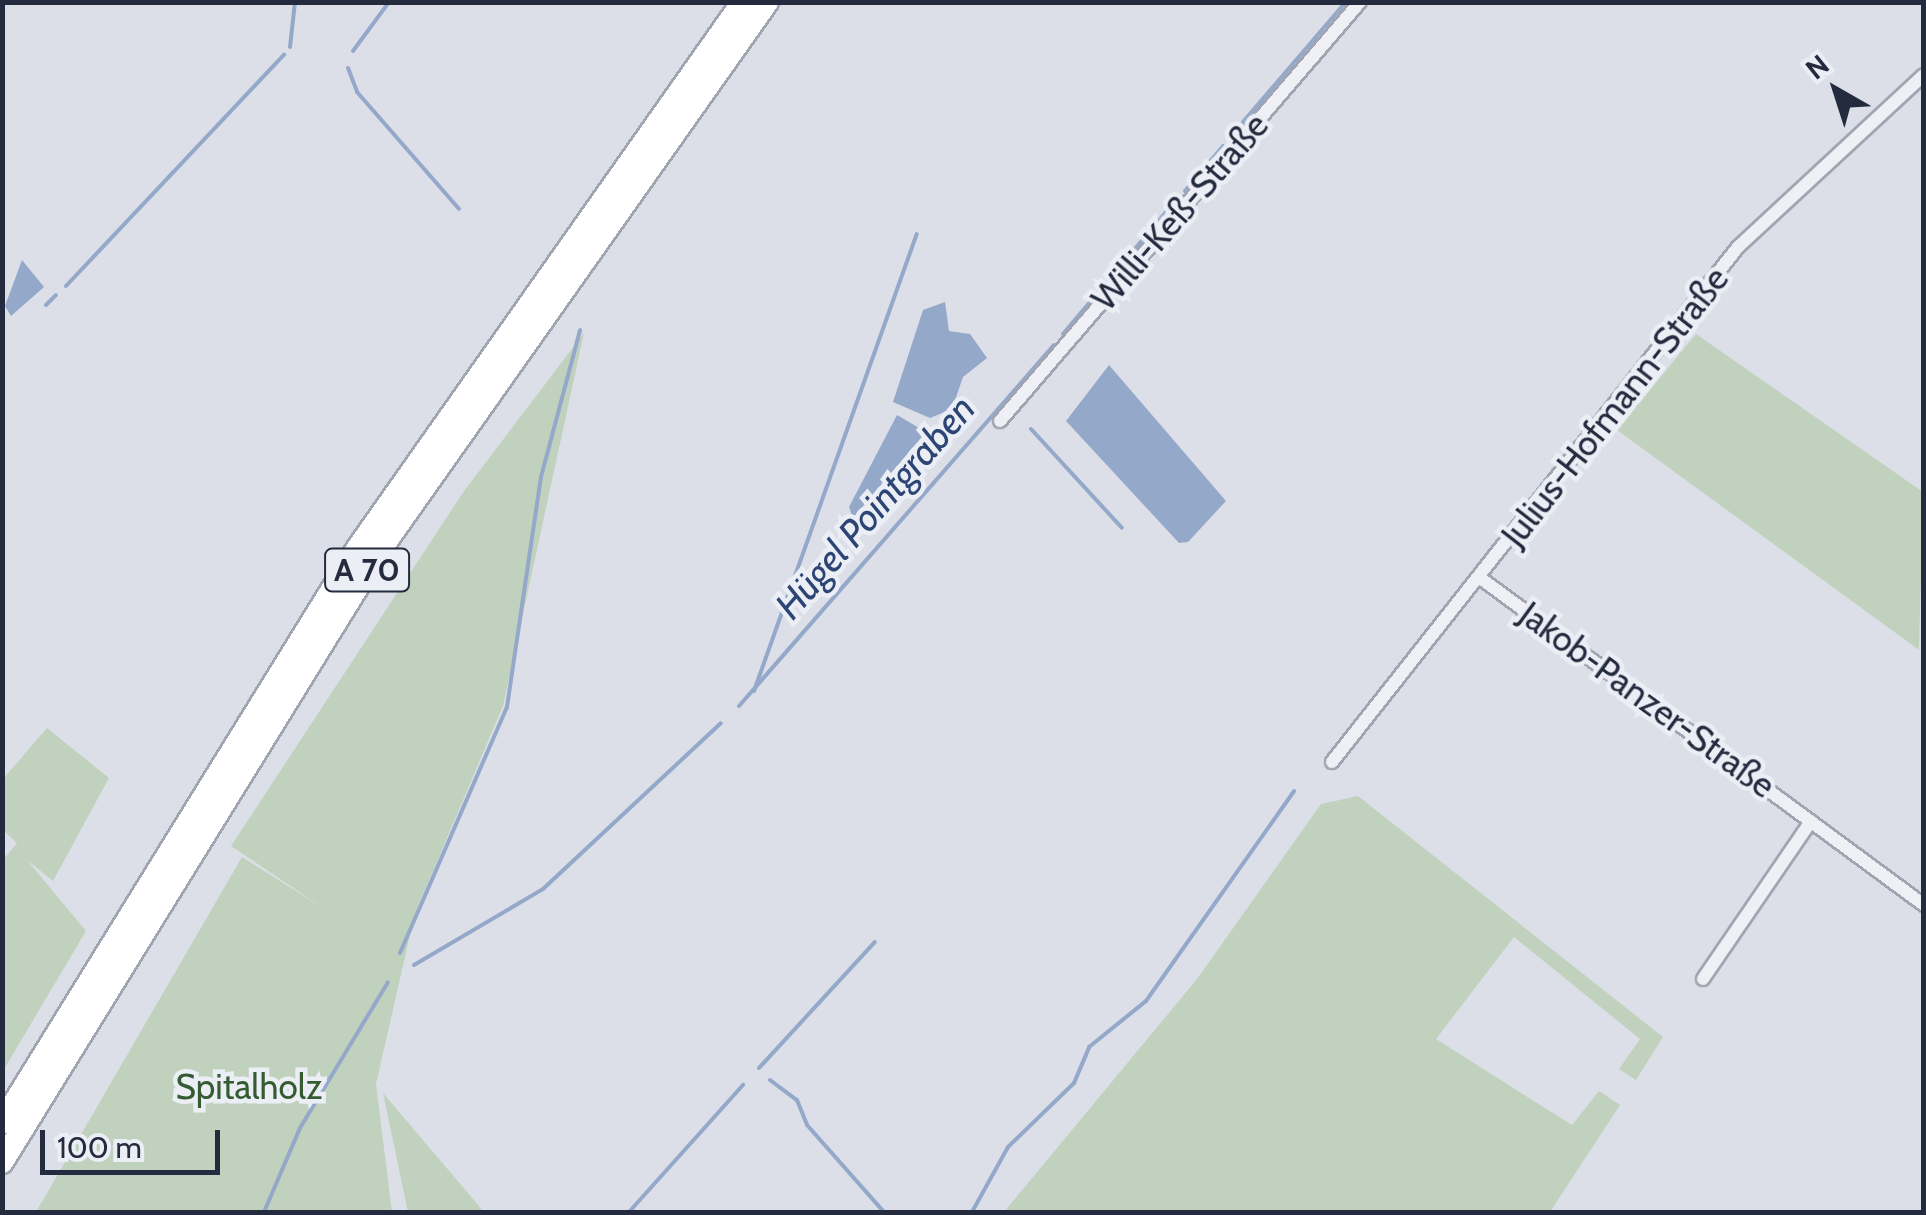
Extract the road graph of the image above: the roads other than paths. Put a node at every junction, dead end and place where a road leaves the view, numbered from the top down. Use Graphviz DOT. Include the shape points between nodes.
graph roads {
  1 [pos="743,2"];
  2 [pos="767,2"];
  3 [pos="1360,2"];
  4 [pos="1924,75"];
  5 [pos="1000,421"];
  6 [pos="1483,580"];
  7 [pos="1332,762"];
  8 [pos="1811,821"];
  9 [pos="1924,905"];
  10 [pos="1702,979"];
  11 [pos="2,1123"];
  12 [pos="2,1162"];
  1 -- 11 [label="highway, A 70" via="348,562"];
  2 -- 12 [label="highway, A 70" via="382,547"];
  3 -- 5 [label="street, Willi-Keß-Straße"];
  4 -- 6 [label="street, Julius-Hofmann-Straße" via="1754,230"];
  6 -- 7 [label="street, Julius-Hofmann-Straße"];
  6 -- 8 [label="street, Jakob-Panzer-Straße"];
  8 -- 9 [label="street, Jakob-Panzer-Straße"];
  8 -- 10 [label="street, Jakob-Panzer-Straße"];
}
